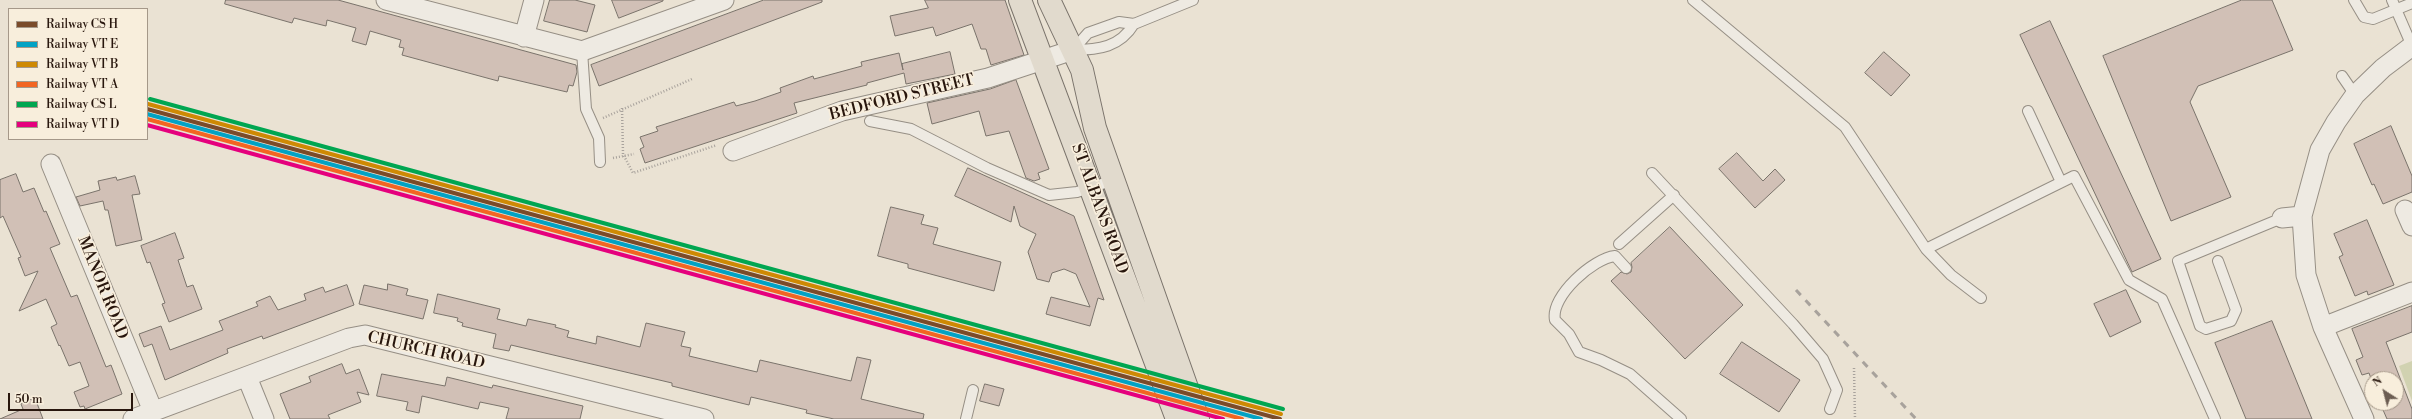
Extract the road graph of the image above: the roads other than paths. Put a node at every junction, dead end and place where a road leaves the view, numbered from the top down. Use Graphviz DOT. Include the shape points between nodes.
graph roads {
  1 [pos="386,0"];
  2 [pos="534,0"];
  3 [pos="724,0"];
  4 [pos="1020,0"];
  5 [pos="1049,0"];
  6 [pos="1193,0"];
  7 [pos="1693,0"];
  8 [pos="2354,0"];
  9 [pos="2392,0"];
  10 [pos="2412,3"];
  11 [pos="2396,11"];
  12 [pos="1134,24"];
  13 [pos="524,37"];
  14 [pos="2412,46"];
  15 [pos="1073,50"];
  16 [pos="582,51"];
  17 [pos="1044,61"];
  18 [pos="2342,76"];
  19 [pos="2355,96"];
  20 [pos="2028,111"];
  21 [pos="870,121"];
  22 [pos="733,151"];
  23 [pos="600,161"];
  24 [pos="51,164"];
  25 [pos="1652,173"];
  26 [pos="1114,180"];
  27 [pos="2061,182"];
  28 [pos="1091,188"];
  29 [pos="1674,195"];
  30 [pos="2302,216"];
  31 [pos="2282,218"];
  32 [pos="1619,244"];
  33 [pos="1926,249"];
  34 [pos="2218,261"];
  35 [pos="1626,268"];
  36 [pos="2412,292"];
  37 [pos="1981,298"];
  38 [pos="2323,328"];
  39 [pos="247,377"];
  40 [pos="973,390"];
  41 [pos="1830,409"];
  42 [pos="153,411"];
  43 [pos="1186,415"];
  44 [pos="133,419"];
  45 [pos="264,419"];
  46 [pos="704,419"];
  47 [pos="966,419"];
  48 [pos="1681,419"];
  49 [pos="2215,419"];
  50 [pos="2364,419"];
  1 -- 13 [label="street"];
  2 -- 13 [label="street"];
  3 -- 16 [label="street"];
  4 -- 17 [label="main road, ST ALBANS ROAD"];
  5 -- 15 [label="main road, ST ALBANS ROAD"];
  6 -- 12 [label="lane"];
  7 -- 33 [label="lane" via="1844,127"];
  8 -- 11 [label="lane" via="2364,17 2372,19"];
  9 -- 11 [label="lane"];
  10 -- 11 [label="lane"];
  11 -- 14 [label="lane"];
  12 -- 15 [label="lane" via="1119,22 1088,33"];
  12 -- 15 [label="lane" via="1126,37 1117,42 1096,50"];
  13 -- 16 [label="street"];
  14 -- 19 [label="street" via="2383,68"];
  15 -- 17 [label="street, BEDFORD STREET"];
  15 -- 26 [label="main road, ST ALBANS ROAD" via="1082,70 1095,128"];
  16 -- 23 [label="lane" via="586,109 599,138"];
  17 -- 22 [label="street, BEDFORD STREET" via="988,78 842,111"];
  17 -- 28 [label="main road, ST ALBANS ROAD"];
  18 -- 19 [label="lane"];
  19 -- 30 [label="street" via="2320,150"];
  20 -- 27 [label="lane"];
  21 -- 28 [label="lane" via="911,129 987,168 1049,195"];
  24 -- 42 [label="street, MANOR ROAD"];
  25 -- 29 [label="lane"];
  26 -- 28 [label="lane"];
  26 -- 43 [label="main road, ST ALBANS ROAD" via="1176,358"];
  27 -- 33 [label="lane"];
  27 -- 49 [label="lane" via="2074,176 2129,280 2162,300"];
  28 -- 43 [label="main road, ST ALBANS ROAD" via="1154,355"];
  29 -- 32 [label="lane"];
  29 -- 41 [label="lane" via="1823,359 1837,390"];
  30 -- 31 [label="street"];
  30 -- 38 [label="street" via="2306,276"];
  31 -- 34 [label="lane" via="2178,261 2200,326 2206,329 2231,321 2236,310"];
  33 -- 37 [label="lane" via="1951,276"];
  35 -- 48 [label="lane" via="1615,256 1600,259 1558,300 1555,306 1555,320 1569,334 1579,352 1630,374"];
  36 -- 38 [label="street"];
  38 -- 50 [label="street"];
  39 -- 42 [label="street, CHURCH ROAD"];
  39 -- 45 [label="street"];
  39 -- 46 [label="street, CHURCH ROAD" via="350,338 365,335"];
  40 -- 47 [label="lane"];
  42 -- 44 [label="street, CHURCH ROAD"];
}
